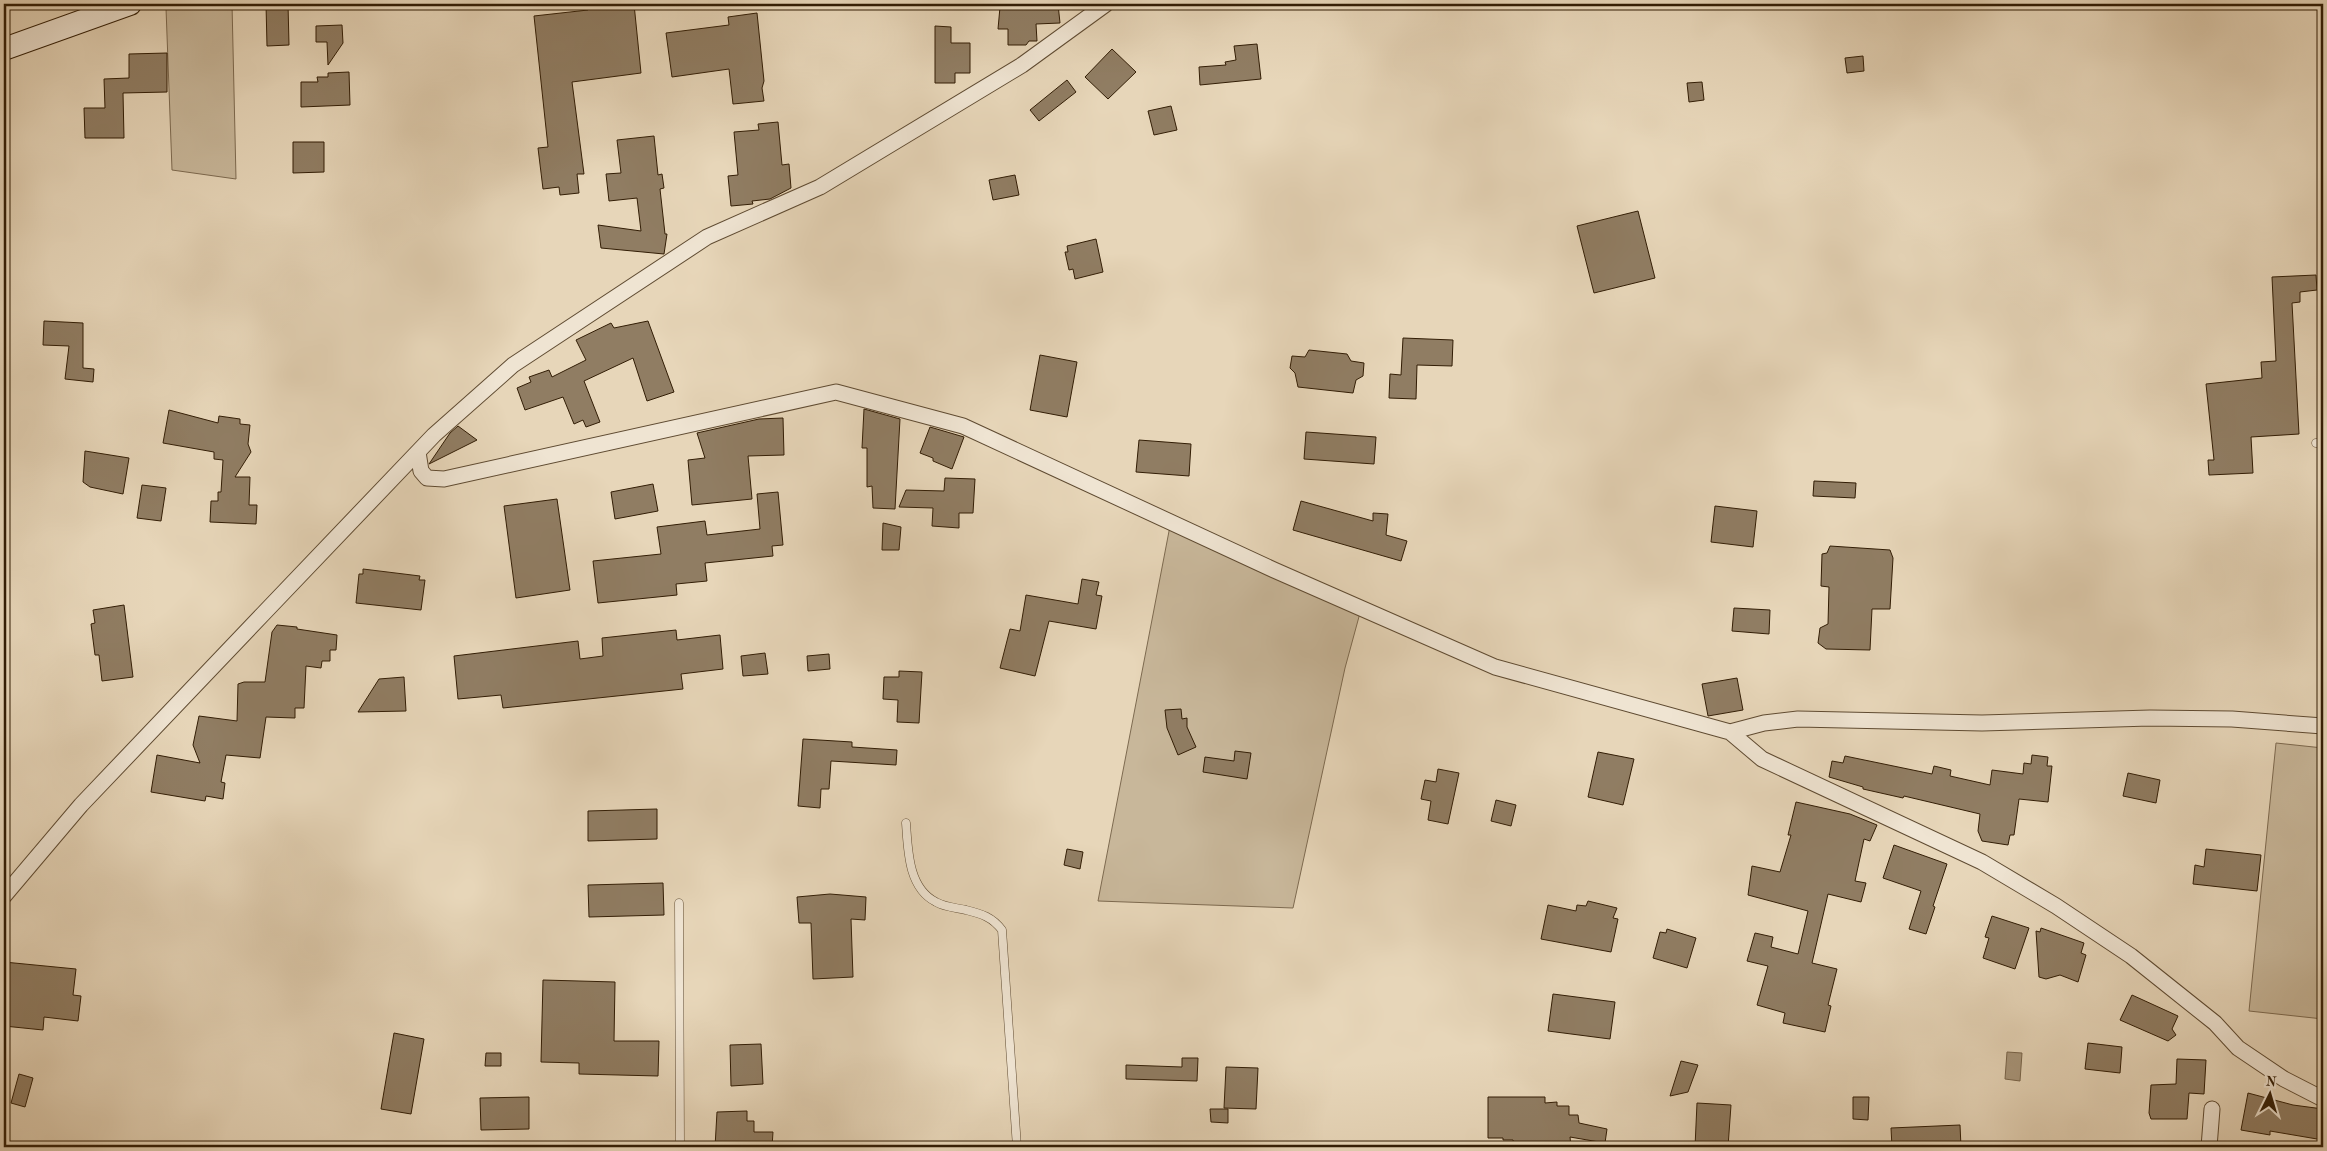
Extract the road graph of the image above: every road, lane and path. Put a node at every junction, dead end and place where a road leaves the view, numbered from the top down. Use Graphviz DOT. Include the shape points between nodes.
graph roads {
  1 [pos="130,4"];
  2 [pos="1106,4"];
  3 [pos="4,49"];
  4 [pos="418,452"];
  5 [pos="2323,726"];
  6 [pos="1730,732"];
  7 [pos="906,823"];
  8 [pos="4,896"];
  9 [pos="680,903"];
  10 [pos="2323,1099"];
  11 [pos="2212,1108"];
  12 [pos="680,1147"];
  13 [pos="1017,1147"];
  14 [pos="2209,1147"];
  1 -- 3 [label="main road"];
  2 -- 4 [label="street" via="1022,65 820,187 698,243 513,365"];
  4 -- 6 [label="street" via="421,471 426,478 444,479 836,392 963,426 1268,567 1496,667"];
  4 -- 8 [label="street" via="88,798"];
  5 -- 6 [label="street" via="2150,718 1982,722 1798,719"];
  6 -- 10 [label="street" via="1762,759 1982,862 2056,906 2131,956 2215,1023 2238,1048 2284,1079"];
  7 -- 13 [label="lane" via="909,865 924,894 937,903 993,919 1002,930"];
  9 -- 12 [label="lane"];
  11 -- 14 [label="street"];
}
